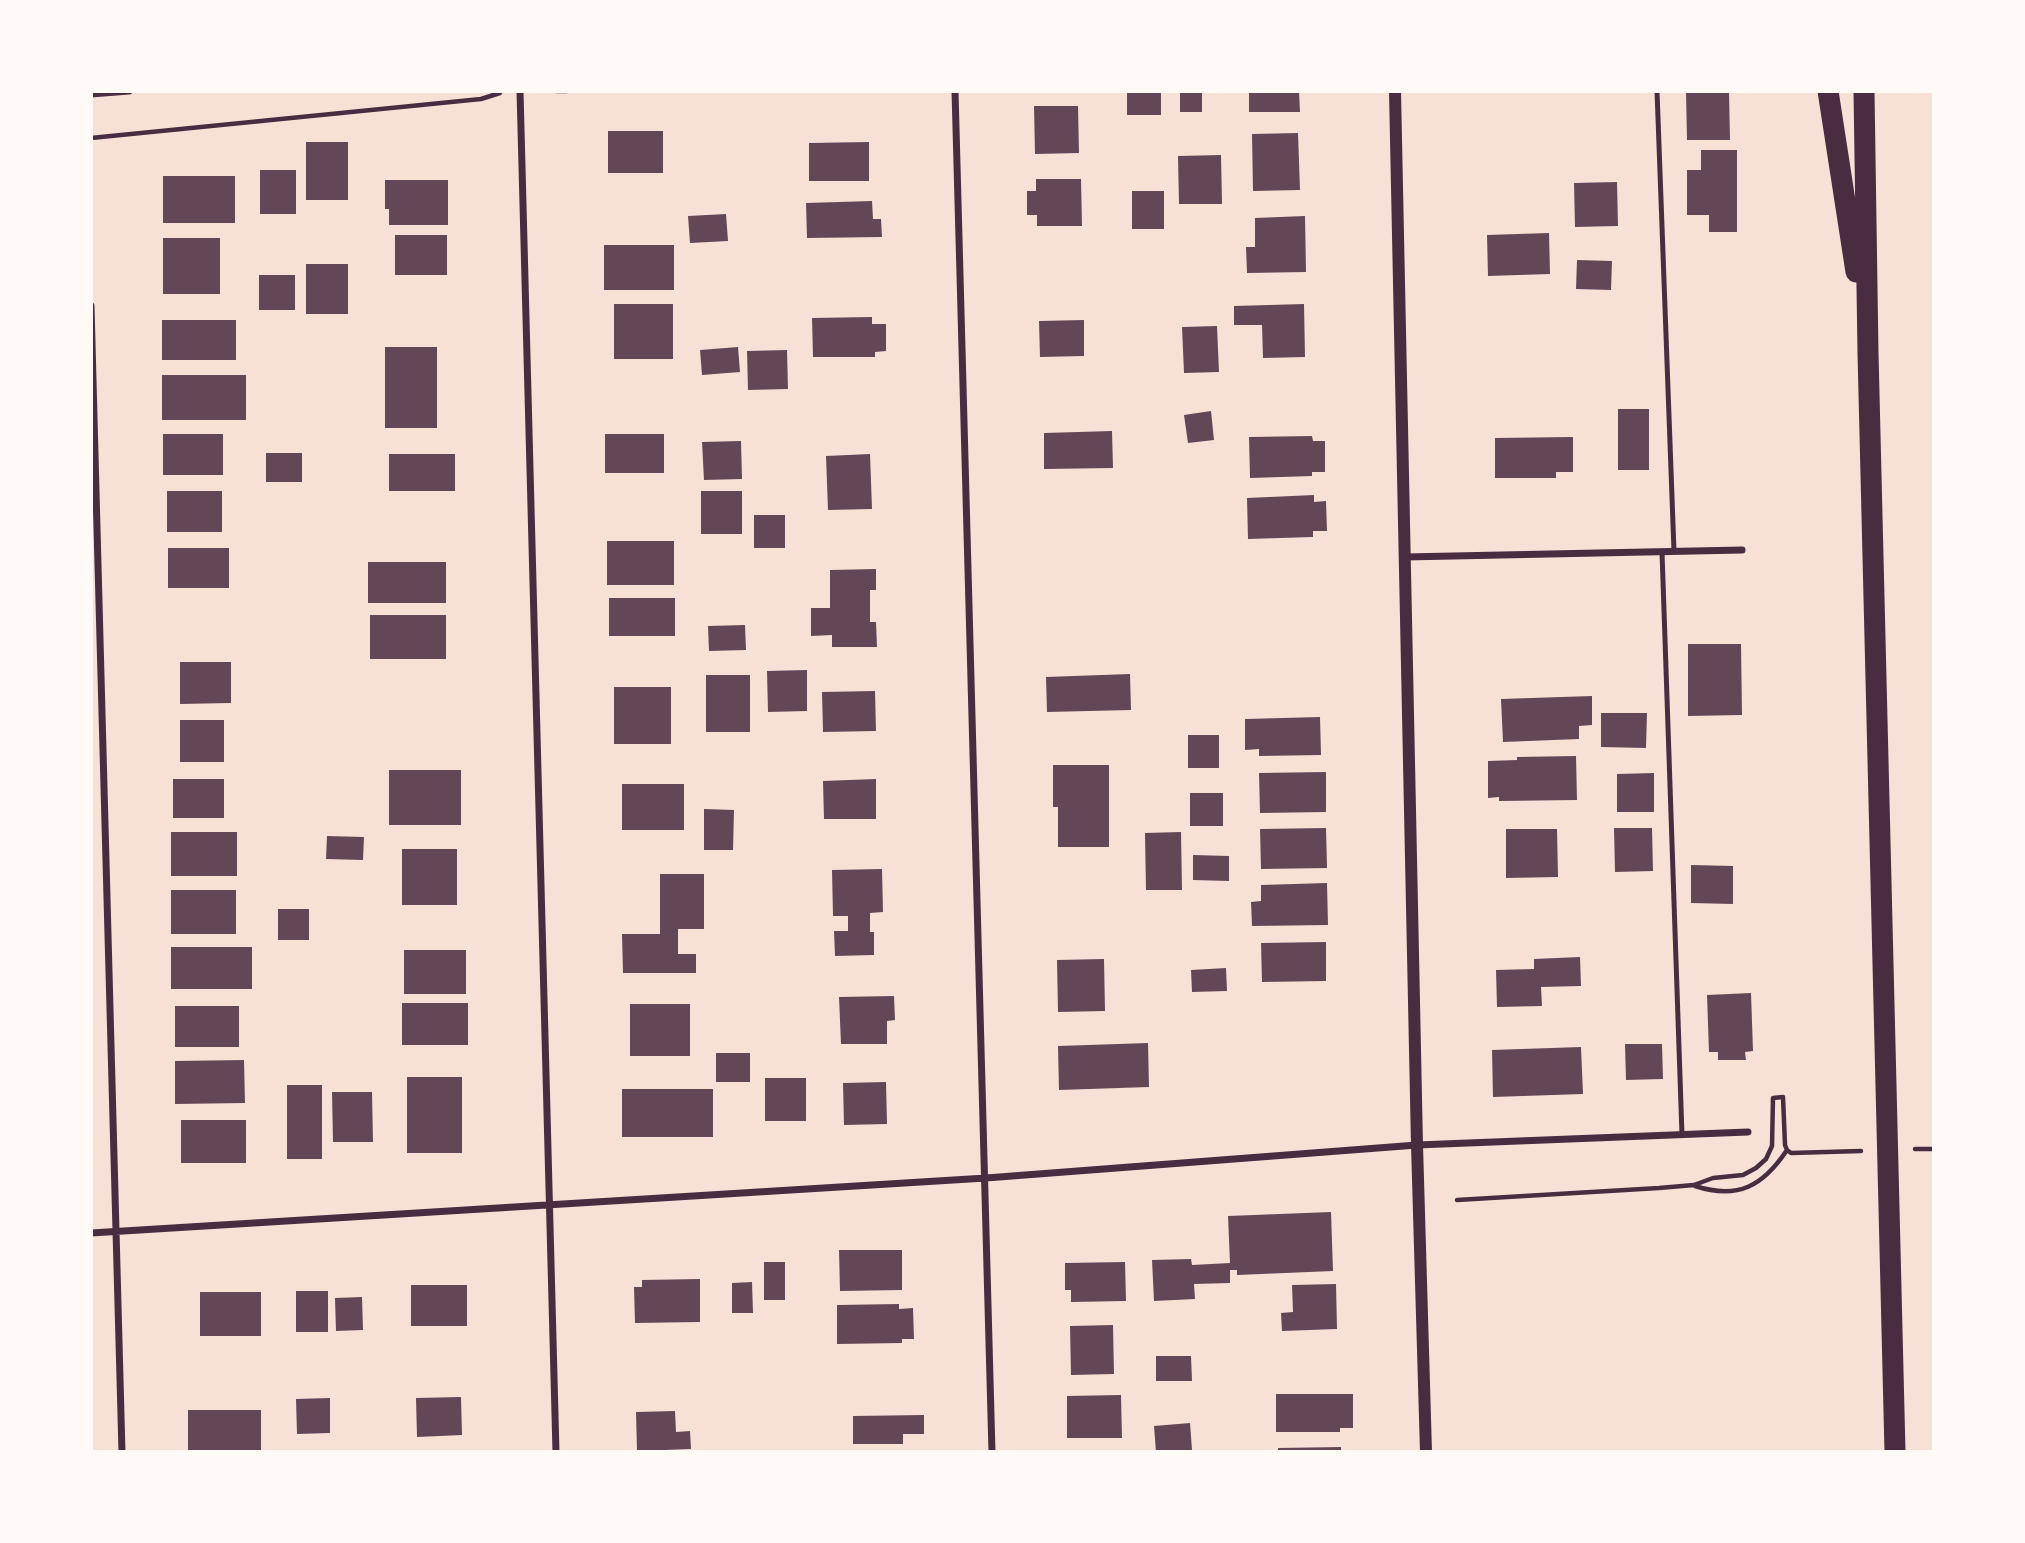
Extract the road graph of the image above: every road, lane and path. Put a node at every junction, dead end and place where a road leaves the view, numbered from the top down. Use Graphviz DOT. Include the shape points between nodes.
graph roads {
  1 [pos="129,91"];
  2 [pos="489,91"];
  3 [pos="520,91"];
  4 [pos="556,91"];
  5 [pos="567,91"];
  6 [pos="955,91"];
  7 [pos="1395,91"];
  8 [pos="1657,91"];
  9 [pos="1828,91"];
  10 [pos="1864,91"];
  11 [pos="91,94"];
  12 [pos="91,138"];
  13 [pos="91,306"];
  14 [pos="1868,353"];
  15 [pos="1742,550"];
  16 [pos="1674,551"];
  17 [pos="1662,552"];
  18 [pos="1405,557"];
  19 [pos="1748,1132"];
  20 [pos="1682,1135"];
  21 [pos="1417,1146"];
  22 [pos="986,1178"];
  23 [pos="1694,1185"];
  24 [pos="1457,1200"];
  25 [pos="550,1204"];
  26 [pos="116,1231"];
  27 [pos="91,1233"];
  28 [pos="122,1452"];
  29 [pos="556,1452"];
  30 [pos="992,1452"];
  31 [pos="1426,1452"];
  32 [pos="1895,1452"];
  1 -- 11 [label="street"];
  2 -- 12 [label="path" via="481,99"];
  3 -- 25 [label="street"];
  4 -- 5 [label="path"];
  6 -- 22 [label="street"];
  7 -- 18 [label="street"];
  8 -- 16 [label="lane"];
  9 -- 14 [label="highway"];
  10 -- 14 [label="highway"];
  13 -- 26 [label="street"];
  14 -- 32 [label="highway"];
  15 -- 16 [label="street"];
  16 -- 17 [label="street"];
  17 -- 18 [label="street"];
  17 -- 20 [label="lane"];
  18 -- 21 [label="street"];
  19 -- 20 [label="street"];
  20 -- 21 [label="street"];
  21 -- 22 [label="street"];
  21 -- 31 [label="street"];
  22 -- 25 [label="street"];
  22 -- 30 [label="street"];
  23 -- 23 [label="path" via="1756,1168 1772,1146 1773,1098 1783,1097 1789,1151 1767,1176 1741,1189"];
  23 -- 24 [label="path"];
  25 -- 26 [label="street"];
  25 -- 29 [label="street"];
  26 -- 27 [label="street"];
  26 -- 28 [label="street"];
}
